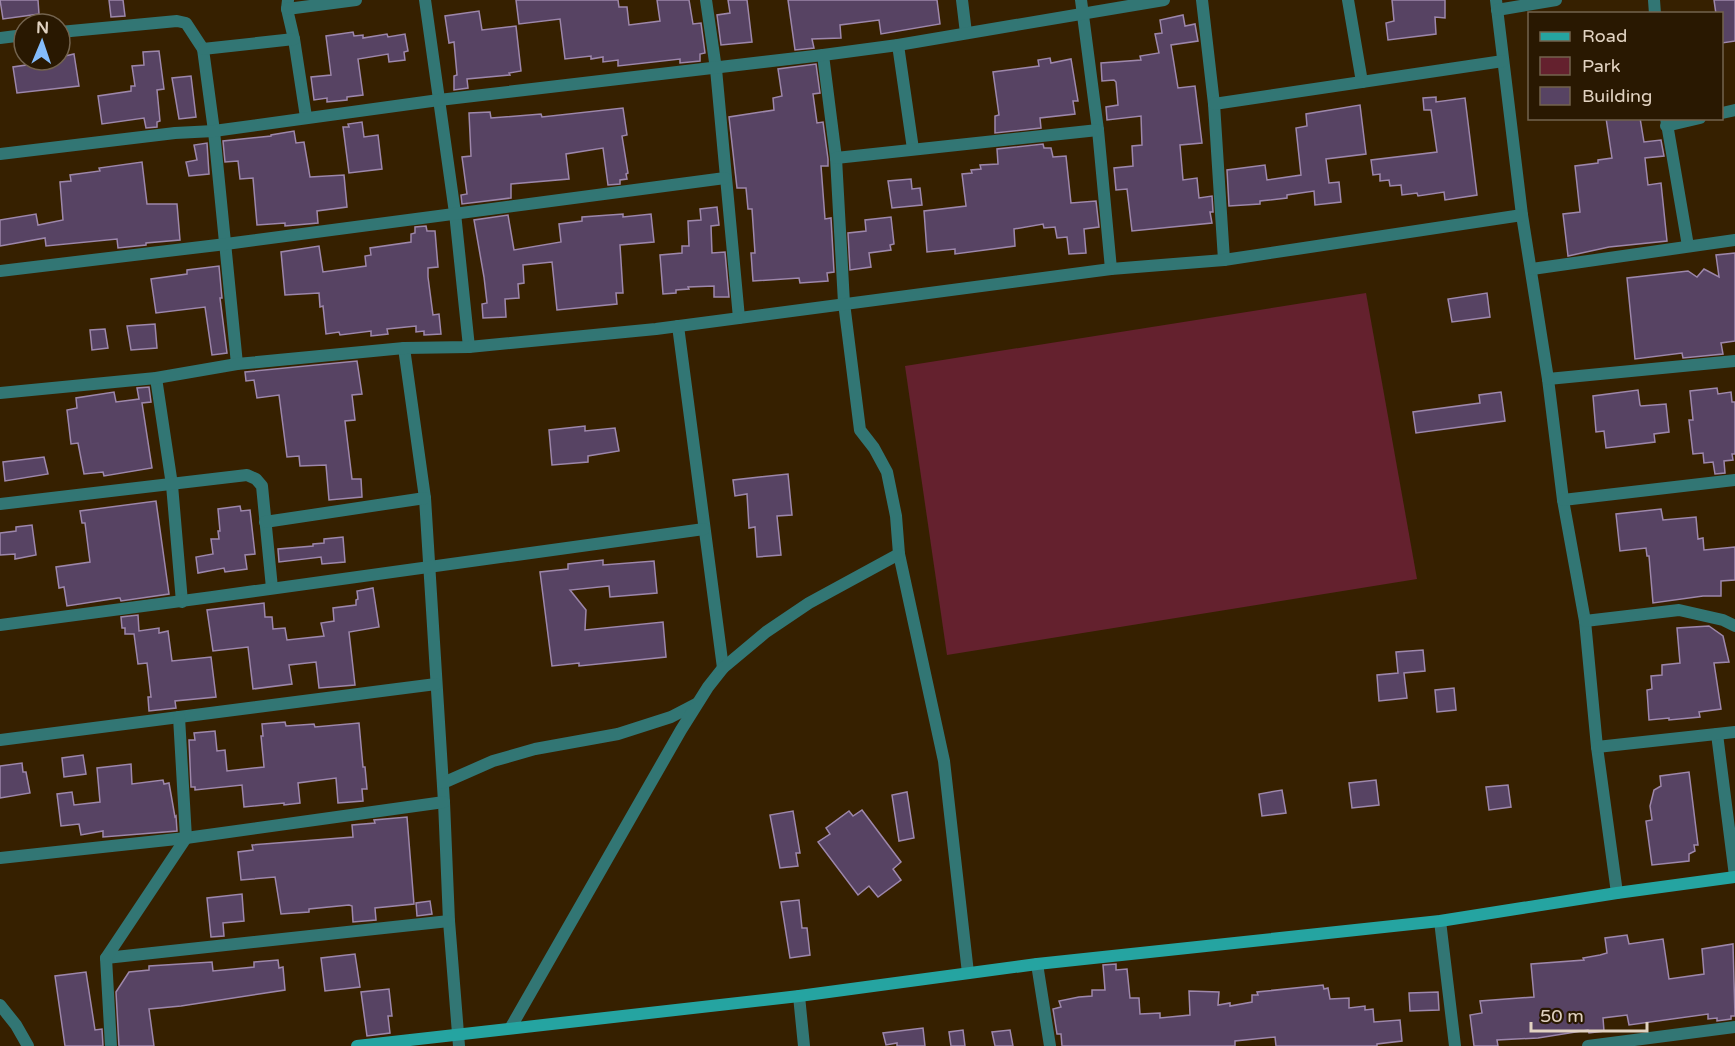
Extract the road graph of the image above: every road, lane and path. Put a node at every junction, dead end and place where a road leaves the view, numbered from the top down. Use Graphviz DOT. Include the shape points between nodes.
graph roads {
  1 [pos="356,0"];
  2 [pos="425,0"];
  3 [pos="706,0"];
  4 [pos="962,0"];
  5 [pos="1164,0"];
  6 [pos="1202,0"];
  7 [pos="1348,0"];
  8 [pos="1556,0"];
  9 [pos="287,5"];
  10 [pos="1496,5"];
  11 [pos="1082,6"];
  12 [pos="72,31"];
  13 [pos="966,33"];
  14 [pos="294,39"];
  15 [pos="898,45"];
  16 [pos="203,49"];
  17 [pos="823,55"];
  18 [pos="1503,61"];
  19 [pos="716,69"];
  20 [pos="1362,81"];
  21 [pos="439,100"];
  22 [pos="1214,104"];
  23 [pos="306,117"];
  24 [pos="1683,120"];
  25 [pos="1666,122"];
  26 [pos="1098,130"];
  27 [pos="214,131"];
  28 [pos="913,149"];
  29 [pos="0,154"];
  30 [pos="836,158"];
  31 [pos="725,178"];
  32 [pos="455,213"];
  33 [pos="1522,215"];
  34 [pos="1735,240"];
  35 [pos="226,244"];
  36 [pos="1688,246"];
  37 [pos="1224,260"];
  38 [pos="1111,269"];
  39 [pos="1533,269"];
  40 [pos="0,272"];
  41 [pos="844,303"];
  42 [pos="739,318"];
  43 [pos="678,326"];
  44 [pos="469,347"];
  45 [pos="405,348"];
  46 [pos="1735,361"];
  47 [pos="237,364"];
  48 [pos="156,378"];
  49 [pos="1548,379"];
  50 [pos="0,393"];
  51 [pos="1735,480"];
  52 [pos="172,485"];
  53 [pos="425,498"];
  54 [pos="1563,500"];
  55 [pos="0,504"];
  56 [pos="265,522"];
  57 [pos="704,530"];
  58 [pos="899,554"];
  59 [pos="430,566"];
  60 [pos="272,588"];
  61 [pos="182,602"];
  62 [pos="1585,621"];
  63 [pos="0,625"];
  64 [pos="1735,626"];
  65 [pos="723,668"];
  66 [pos="436,684"];
  67 [pos="697,704"];
  68 [pos="179,717"];
  69 [pos="1735,732"];
  70 [pos="1717,734"];
  71 [pos="0,740"];
  72 [pos="1597,747"];
  73 [pos="443,783"];
  74 [pos="444,802"];
  75 [pos="186,838"];
  76 [pos="0,858"];
  77 [pos="1735,877"];
  78 [pos="1617,893"];
  79 [pos="449,921"];
  80 [pos="1440,921"];
  81 [pos="106,958"];
  82 [pos="1037,964"];
  83 [pos="968,973"];
  84 [pos="799,996"];
  85 [pos="0,1005"];
  86 [pos="511,1027"];
  87 [pos="1735,1027"];
  88 [pos="458,1040"];
  89 [pos="28,1046"];
  90 [pos="111,1046"];
  91 [pos="357,1046"];
  92 [pos="804,1046"];
  93 [pos="1050,1046"];
  94 [pos="1455,1046"];
  95 [pos="1588,1046"];
  1 -- 9 [label="street"];
  2 -- 21 [label="street"];
  3 -- 19 [label="street"];
  4 -- 13 [label="street"];
  5 -- 11 [label="street"];
  6 -- 22 [label="street"];
  7 -- 20 [label="street"];
  8 -- 10 [label="street"];
  9 -- 14 [label="street"];
  10 -- 18 [label="street"];
  11 -- 13 [label="street"];
  11 -- 26 [label="street"];
  12 -- 16 [label="street" via="186,22"];
  13 -- 15 [label="street"];
  14 -- 16 [label="street"];
  14 -- 23 [label="street"];
  15 -- 17 [label="street"];
  15 -- 28 [label="street"];
  16 -- 27 [label="street"];
  17 -- 19 [label="street"];
  17 -- 30 [label="street"];
  18 -- 20 [label="street"];
  18 -- 33 [label="street"];
  19 -- 21 [label="street"];
  19 -- 31 [label="street"];
  20 -- 22 [label="street"];
  21 -- 23 [label="street"];
  21 -- 32 [label="street"];
  22 -- 37 [label="street"];
  23 -- 27 [label="street"];
  24 -- 25 [label="street"];
  25 -- 36 [label="street"];
  26 -- 28 [label="street"];
  26 -- 38 [label="street"];
  27 -- 29 [label="street"];
  27 -- 35 [label="street"];
  28 -- 30 [label="street"];
  30 -- 41 [label="street"];
  31 -- 32 [label="street"];
  31 -- 42 [label="street"];
  32 -- 35 [label="street"];
  32 -- 44 [label="street"];
  33 -- 37 [label="street"];
  33 -- 39 [label="street"];
  34 -- 36 [label="street"];
  35 -- 40 [label="street"];
  35 -- 47 [label="street"];
  36 -- 39 [label="street"];
  37 -- 38 [label="street"];
  38 -- 41 [label="street"];
  39 -- 49 [label="street"];
  41 -- 42 [label="street"];
  41 -- 58 [label="street" via="860,430 887,472"];
  42 -- 43 [label="street"];
  43 -- 44 [label="street"];
  43 -- 57 [label="street"];
  44 -- 45 [label="street"];
  45 -- 47 [label="street"];
  45 -- 53 [label="street"];
  46 -- 49 [label="street"];
  47 -- 48 [label="street"];
  48 -- 50 [label="street"];
  48 -- 52 [label="street"];
  49 -- 54 [label="street"];
  51 -- 54 [label="street"];
  52 -- 55 [label="street"];
  52 -- 56 [label="street" via="247,476 256,479 262,486"];
  52 -- 61 [label="street"];
  53 -- 56 [label="street"];
  53 -- 59 [label="street"];
  54 -- 62 [label="street"];
  56 -- 60 [label="street"];
  57 -- 59 [label="street"];
  57 -- 65 [label="street"];
  58 -- 65 [label="street" via="809,603"];
  58 -- 83 [label="street" via="944,761"];
  59 -- 60 [label="street"];
  59 -- 66 [label="street"];
  60 -- 61 [label="street"];
  61 -- 63 [label="street"];
  62 -- 64 [label="street" via="1679,610"];
  62 -- 72 [label="street"];
  65 -- 67 [label="street"];
  66 -- 68 [label="street"];
  66 -- 73 [label="street"];
  67 -- 73 [label="street" via="618,734 493,761"];
  67 -- 86 [label="street"];
  68 -- 71 [label="street"];
  68 -- 75 [label="street"];
  69 -- 70 [label="street"];
  70 -- 72 [label="street"];
  70 -- 77 [label="street"];
  72 -- 78 [label="street"];
  73 -- 74 [label="street"];
  74 -- 75 [label="street"];
  74 -- 79 [label="street"];
  75 -- 76 [label="street"];
  75 -- 81 [label="street"];
  77 -- 78 [label="street"];
  78 -- 80 [label="street"];
  79 -- 81 [label="street"];
  79 -- 88 [label="street"];
  80 -- 82 [label="street"];
  80 -- 94 [label="street"];
  81 -- 90 [label="street"];
  82 -- 83 [label="street"];
  82 -- 93 [label="street"];
  83 -- 84 [label="street"];
  84 -- 86 [label="street"];
  84 -- 92 [label="street"];
  85 -- 89 [label="street"];
  86 -- 88 [label="street"];
  87 -- 95 [label="street"];
  88 -- 91 [label="street"];
}
